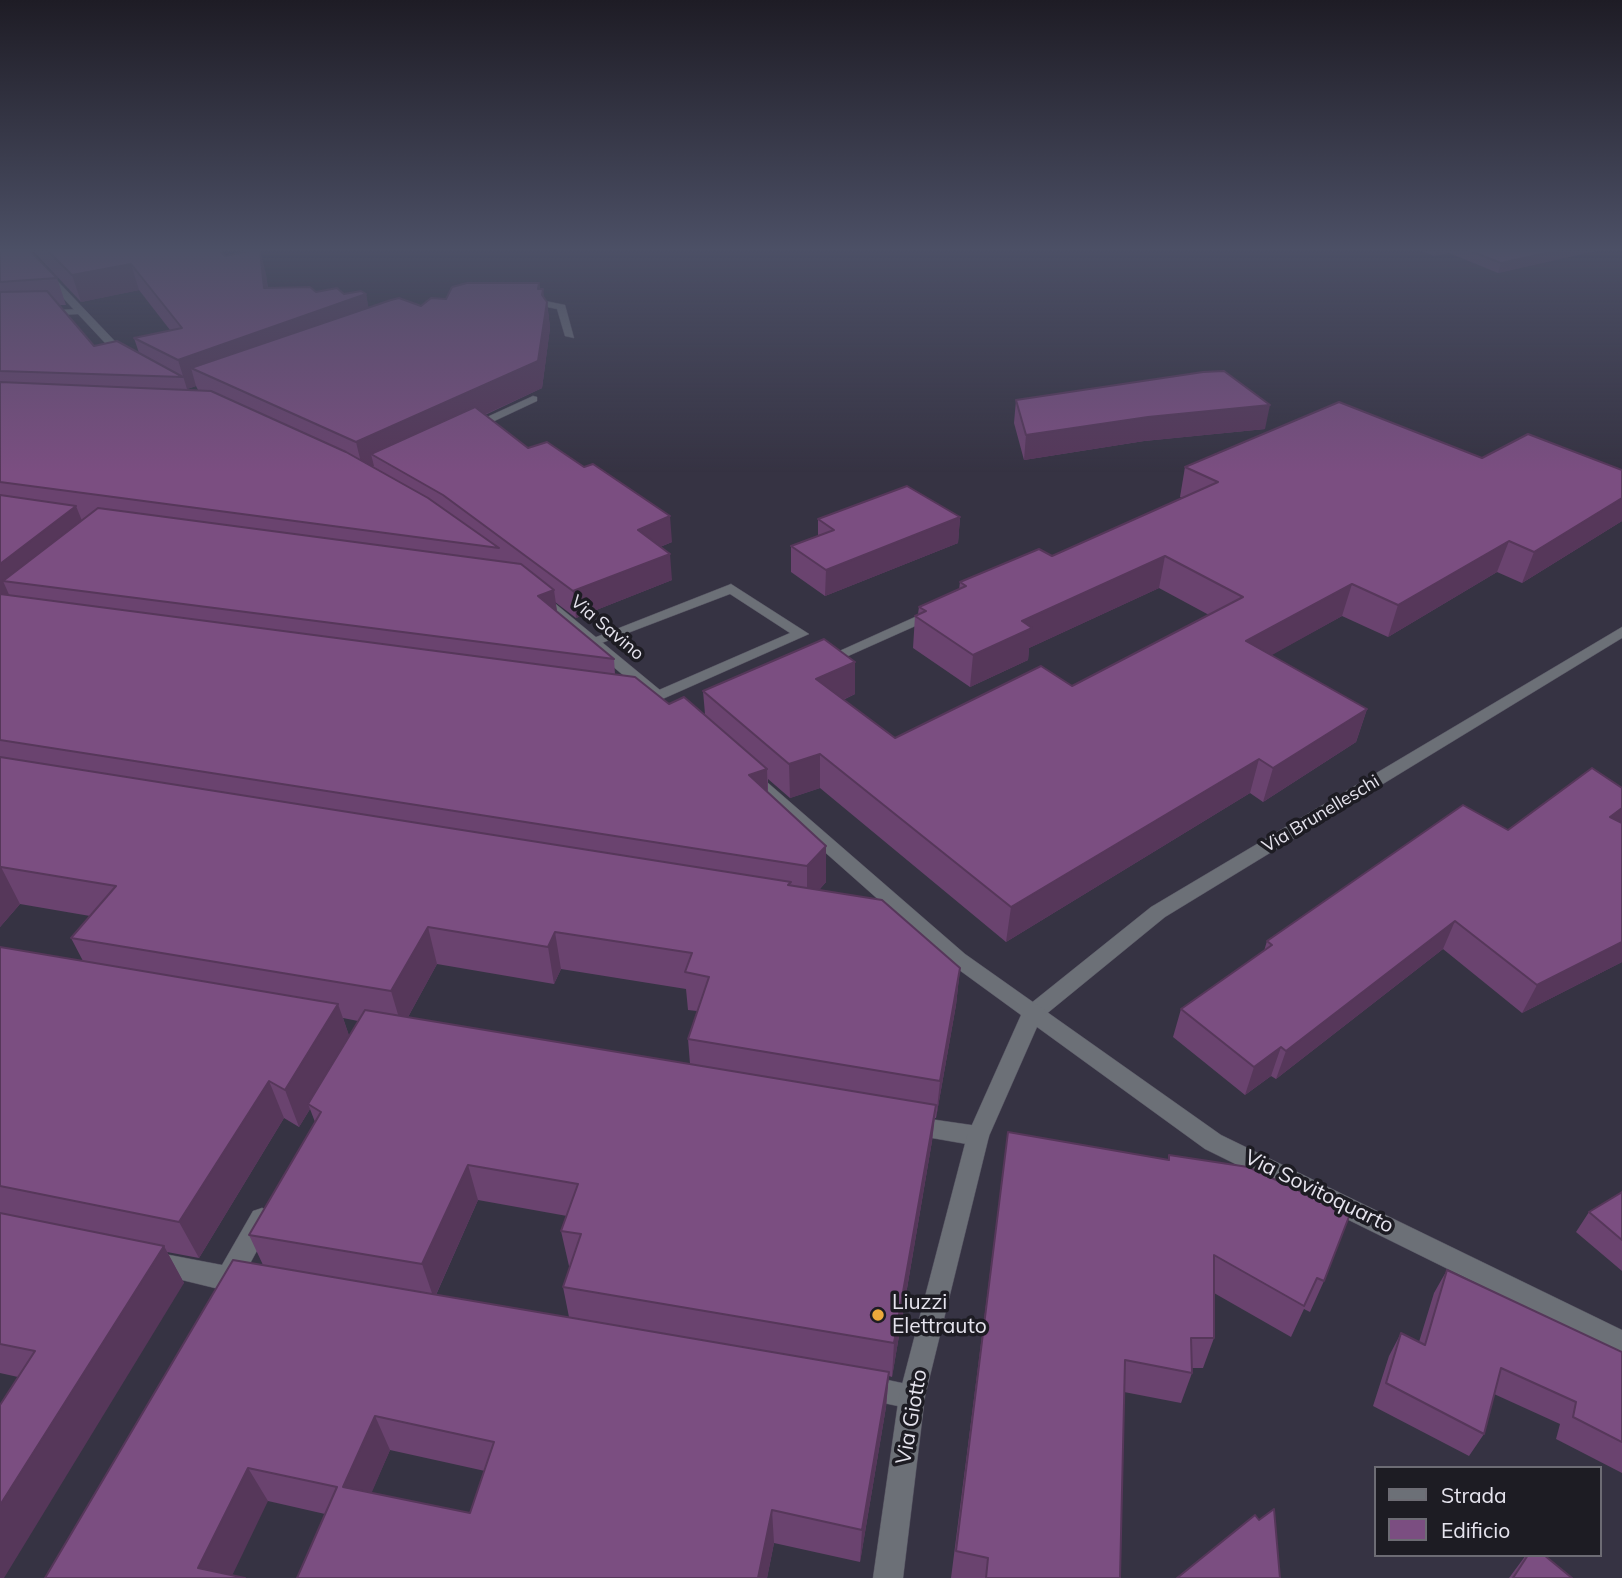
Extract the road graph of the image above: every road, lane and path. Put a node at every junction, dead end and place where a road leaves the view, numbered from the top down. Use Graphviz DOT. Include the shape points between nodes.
graph roads {
  1 [pos="92,325"];
  2 [pos="566,325"];
  3 [pos="570,337"];
  4 [pos="136,369"];
  5 [pos="533,399"];
  6 [pos="459,433"];
  7 [pos="532,592"];
  8 [pos="935,611"];
  9 [pos="1622,632"];
  10 [pos="594,641"];
  11 [pos="811,667"];
  12 [pos="652,701"];
  13 [pos="674,709"];
  14 [pos="740,768"];
  15 [pos="887,925"];
  16 [pos="928,932"];
  17 [pos="1032,1014"];
  18 [pos="884,1121"];
  19 [pos="978,1136"];
  20 [pos="275,1197"];
  21 [pos="134,1259"];
  22 [pos="228,1278"];
  23 [pos="269,1285"];
  24 [pos="214,1302"];
  25 [pos="1622,1343"];
  26 [pos="844,1385"];
  27 [pos="912,1396"];
  28 [pos="888,1578"];
  1 -- 4 [label="street"];
  2 -- 3 [label="street"];
  5 -- 6 [label="street"];
  7 -- 10 [label="street, Via Savino"];
  8 -- 11 [label="street"];
  9 -- 17 [label="street, Via Brunelleschi" via="1158,912"];
  10 -- 12 [label="street, Via Savino"];
  10 -- 12 [label="street" via="731,588 800,635"];
  12 -- 13 [label="street"];
  14 -- 16 [label="street"];
  15 -- 16 [label="street"];
  16 -- 17 [label="street"];
  17 -- 19 [label="street, Via Giotto"];
  17 -- 25 [label="street, Via Sovitoquarto" via="1213,1142"];
  18 -- 19 [label="street"];
  19 -- 27 [label="street, Via Giotto"];
  20 -- 22 [label="street"];
  21 -- 22 [label="street"];
  22 -- 23 [label="street"];
  22 -- 24 [label="street"];
  26 -- 27 [label="street"];
  27 -- 28 [label="street, Via Giotto"];
}
